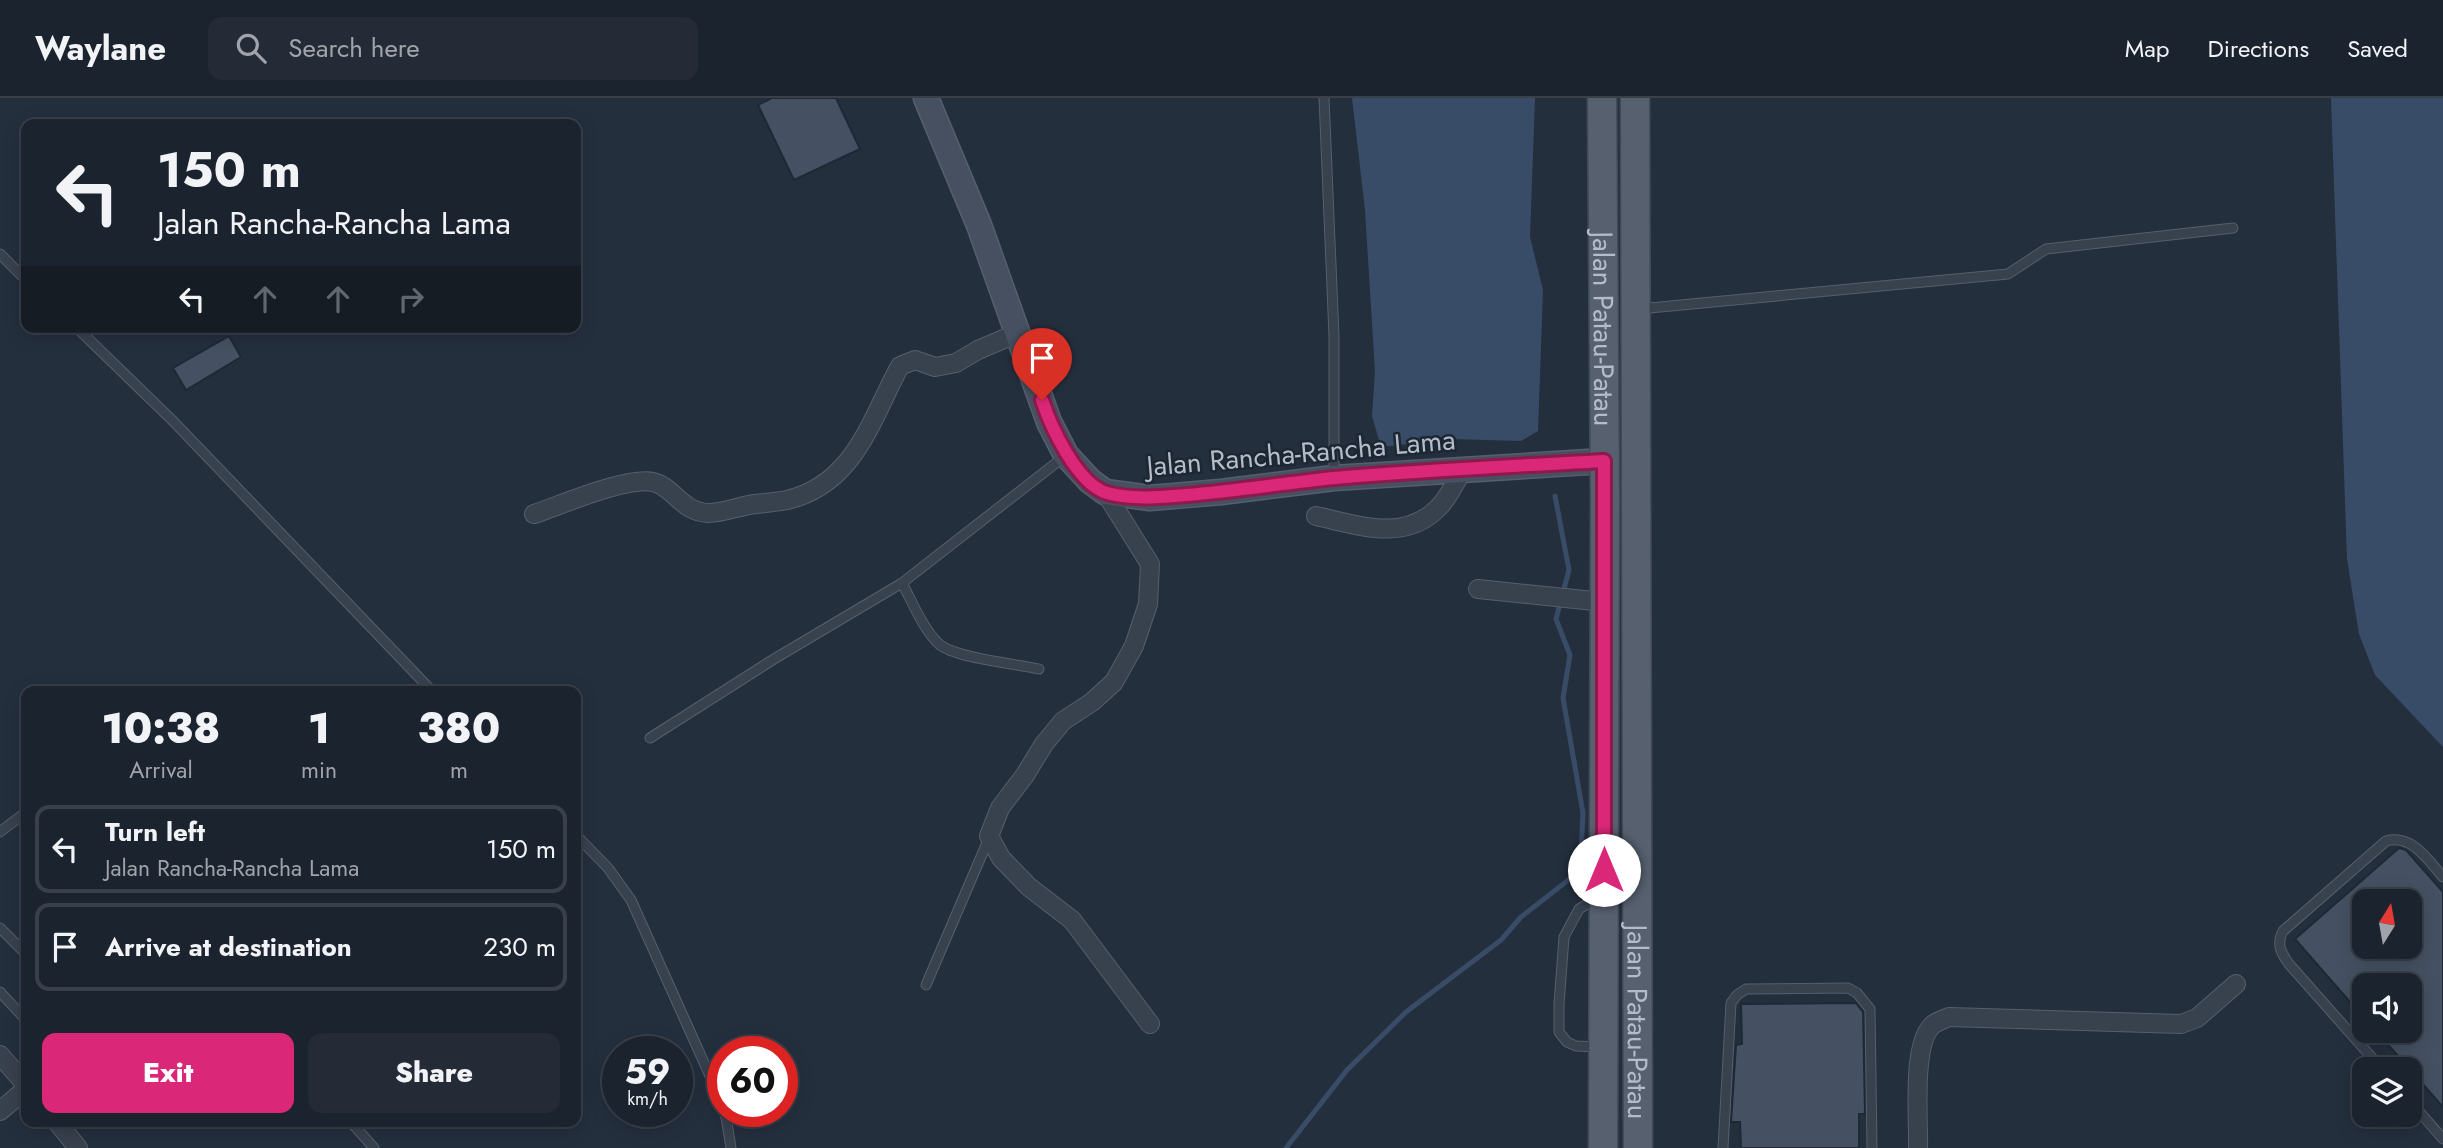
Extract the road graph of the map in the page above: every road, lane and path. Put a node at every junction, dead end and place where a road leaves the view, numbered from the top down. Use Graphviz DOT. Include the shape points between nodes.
graph roads {
  1 [pos="926,98"];
  2 [pos="1324,98"];
  3 [pos="1602,98"];
  4 [pos="1636,98"];
  5 [pos="2233,228"];
  6 [pos="0,254"];
  7 [pos="21,275"];
  8 [pos="1637,309"];
  9 [pos="82,333"];
  10 [pos="1018,333"];
  11 [pos="1066,455"];
  12 [pos="1604,461"];
  13 [pos="1462,470"];
  14 [pos="1334,478"];
  15 [pos="1105,492"];
  16 [pos="534,513"];
  17 [pos="1316,516"];
  18 [pos="902,583"];
  19 [pos="1478,589"];
  20 [pos="1604,602"];
  21 [pos="1039,668"];
  22 [pos="427,686"];
  23 [pos="650,738"];
  24 [pos="21,816"];
  25 [pos="0,832"];
  26 [pos="989,836"];
  27 [pos="581,840"];
  28 [pos="2443,877"];
  29 [pos="1604,895"];
  30 [pos="0,928"];
  31 [pos="21,949"];
  32 [pos="2236,984"];
  33 [pos="926,985"];
  34 [pos="0,992"];
  35 [pos="21,1015"];
  36 [pos="1150,1024"];
  37 [pos="1603,1048"];
  38 [pos="0,1055"];
  39 [pos="2371,1057"];
  40 [pos="707,1069"];
  41 [pos="21,1081"];
  42 [pos="21,1092"];
  43 [pos="0,1111"];
  44 [pos="2422,1115"];
  45 [pos="61,1127"];
  46 [pos="355,1127"];
  47 [pos="728,1127"];
  48 [pos="2443,1139"];
  49 [pos="78,1148"];
  50 [pos="374,1148"];
  51 [pos="731,1148"];
  52 [pos="1603,1148"];
  53 [pos="1638,1148"];
  54 [pos="1723,1148"];
  55 [pos="1872,1148"];
  56 [pos="1918,1148"];
  1 -- 10 [label="street"];
  2 -- 14 [label="lane" via="1334,336"];
  3 -- 12 [label="main road, Jalan Patau-Patau"];
  4 -- 8 [label="main road, Jalan Patau-Patau"];
  5 -- 8 [label="lane" via="2046,249 2008,275"];
  6 -- 7 [label="lane"];
  8 -- 53 [label="main road, Jalan Patau-Patau"];
  9 -- 22 [label="lane"];
  10 -- 11 [label="street" via="1049,422"];
  10 -- 16 [label="street" via="956,363 935,367 915,360 900,366 851,460 830,479 788,500 707,513 683,505 654,482 633,482"];
  11 -- 15 [label="street"];
  11 -- 18 [label="lane"];
  12 -- 13 [label="street, Jalan Rancha-Rancha Lama"];
  12 -- 20 [label="main road, Jalan Patau-Patau"];
  13 -- 14 [label="street, Jalan Rancha-Rancha Lama"];
  13 -- 17 [label="street" via="1440,506 1421,522 1398,529 1373,528"];
  14 -- 15 [label="street, Jalan Rancha-Rancha Lama" via="1150,498"];
  15 -- 26 [label="street" via="1150,564 1148,604 1134,646 1114,682 1063,721 1044,744 999,808"];
  18 -- 21 [label="lane" via="942,647"];
  18 -- 23 [label="lane"];
  19 -- 20 [label="street"];
  20 -- 29 [label="main road, Jalan Patau-Patau"];
  24 -- 25 [label="lane"];
  26 -- 33 [label="lane"];
  26 -- 36 [label="street" via="1001,858 1029,887 1072,920"];
  27 -- 40 [label="lane" via="631,900"];
  28 -- 39 [label="lane" via="2417,848 2402,839 2386,841 2279,939 2289,964"];
  29 -- 37 [label="main road, Jalan Patau-Patau"];
  29 -- 37 [label="lane" via="1579,909 1566,933 1559,996 1559,1032 1567,1042"];
  30 -- 31 [label="lane"];
  32 -- 56 [label="street" via="2197,1018 2181,1024 1949,1017 1933,1024 1923,1038 1919,1059"];
  34 -- 35 [label="lane"];
  37 -- 52 [label="main road, Jalan Patau-Patau"];
  38 -- 41 [label="street"];
  42 -- 43 [label="street"];
  44 -- 48 [label="lane"];
  45 -- 49 [label="street"];
  46 -- 50 [label="lane"];
  47 -- 51 [label="lane"];
  54 -- 55 [label="lane" via="1731,1003 1737,995 1746,989 1848,988 1870,1009"];
}
